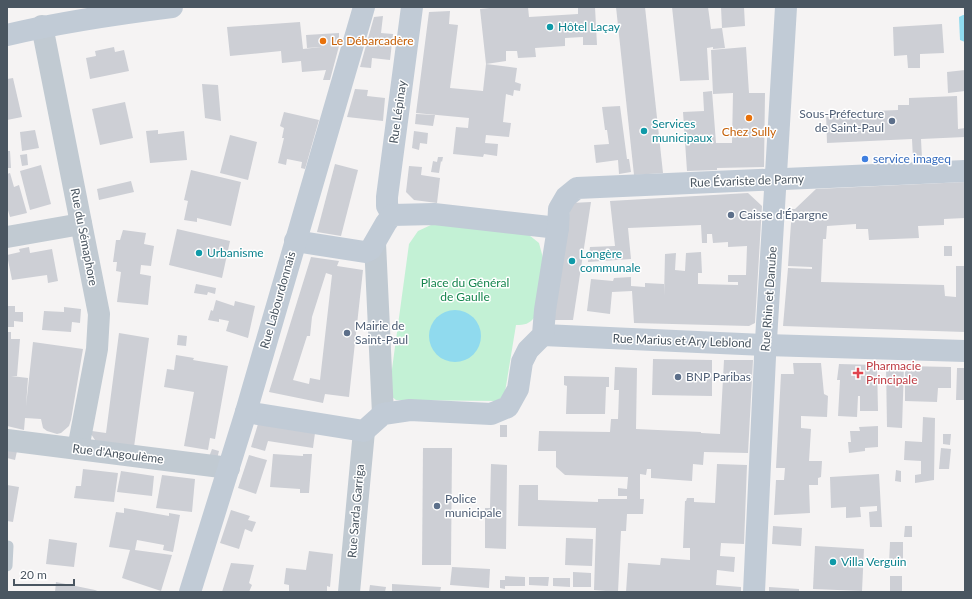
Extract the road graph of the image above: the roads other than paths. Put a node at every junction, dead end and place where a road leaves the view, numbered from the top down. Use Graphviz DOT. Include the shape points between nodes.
graph roads {
  1 [pos="172,7"];
  2 [pos="364,7"];
  3 [pos="412,7"];
  4 [pos="786,7"];
  5 [pos="42,26"];
  6 [pos="7,34"];
  7 [pos="965,171"];
  8 [pos="776,180"];
  9 [pos="392,215"];
  10 [pos="81,224"];
  11 [pos="558,228"];
  12 [pos="7,237"];
  13 [pos="295,241"];
  14 [pos="375,243"];
  15 [pos="542,335"];
  16 [pos="766,345"];
  17 [pos="965,351"];
  18 [pos="246,412"];
  19 [pos="383,414"];
  20 [pos="364,430"];
  21 [pos="7,440"];
  22 [pos="78,449"];
  23 [pos="229,468"];
  24 [pos="7,546"];
  25 [pos="7,566"];
  26 [pos="190,592"];
  27 [pos="349,592"];
  28 [pos="754,592"];
  1 -- 5 [label="street" via="102,15"];
  2 -- 13 [label="street, Rue Labourdonnais"];
  3 -- 9 [label="street, Rue Lépinay" via="387,197 387,206"];
  4 -- 8 [label="street, Rue Rhin et Danube"];
  5 -- 6 [label="street"];
  5 -- 10 [label="street, Rue du Sémaphore"];
  7 -- 8 [label="street, Rue Évariste de Parny"];
  8 -- 11 [label="street, Rue Évariste de Parny" via="577,188 566,197 559,209"];
  8 -- 16 [label="street, Rue Rhin et Danube"];
  9 -- 11 [label="street" via="434,214"];
  9 -- 14 [label="street"];
  10 -- 12 [label="street"];
  10 -- 22 [label="street, Rue du Sémaphore" via="99,314 97,349"];
  11 -- 15 [label="street"];
  13 -- 14 [label="street" via="365,252"];
  13 -- 18 [label="street, Rue Labourdonnais"];
  14 -- 19 [label="street"];
  15 -- 16 [label="street, Rue Marius et Ary Leblond"];
  15 -- 19 [label="street" via="528,350 522,362 518,389 508,406 491,414 410,410"];
  16 -- 17 [label="street, Rue Marius et Ary Leblond"];
  16 -- 28 [label="street, Rue Rhin et Danube"];
  18 -- 20 [label="street"];
  18 -- 23 [label="street, Rue Labourdonnais"];
  19 -- 20 [label="street"];
  20 -- 27 [label="street, Rue Sarda Garriga"];
  21 -- 22 [label="street, Rue d'Angoulème"];
  22 -- 23 [label="street, Rue d'Angoulème"];
  23 -- 26 [label="street, Rue Labourdonnais"];
  24 -- 25 [label="lane"];
}
